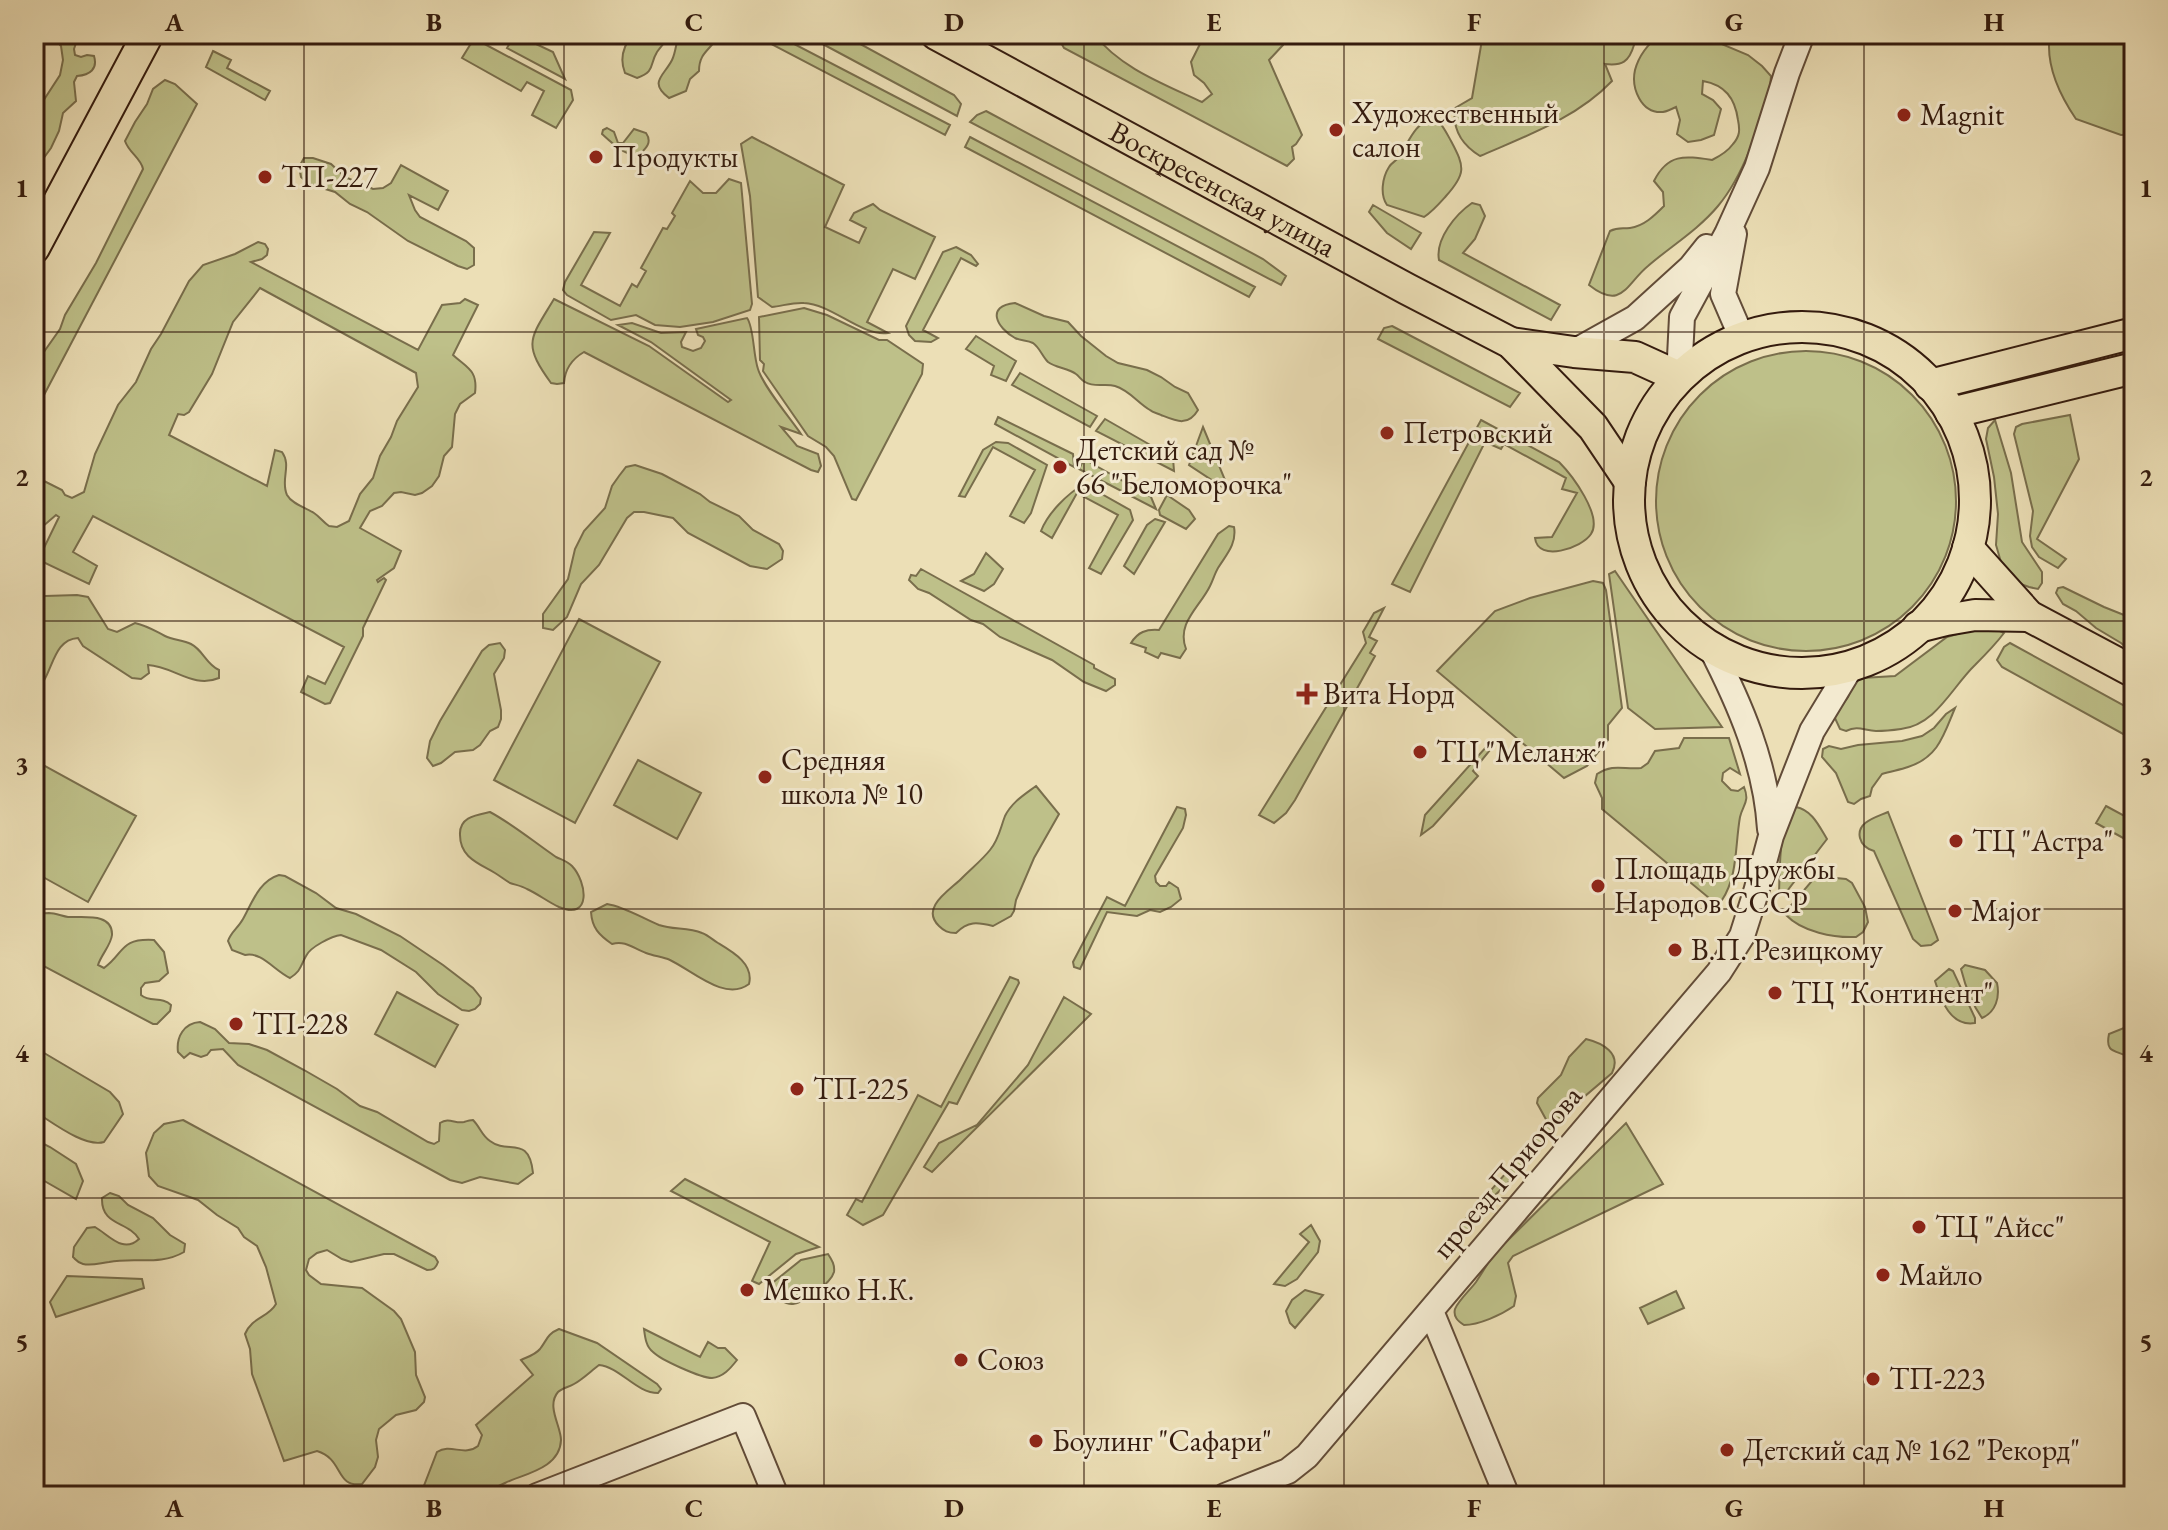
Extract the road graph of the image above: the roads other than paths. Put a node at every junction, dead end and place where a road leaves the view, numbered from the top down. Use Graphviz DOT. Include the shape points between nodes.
graph roads {
  1 [pos="148,34"];
  2 [pos="936,34"];
  3 [pos="1802,34"];
  4 [pos="1739,208"];
  5 [pos="34,248"];
  6 [pos="2134,333"];
  7 [pos="1742,338"];
  8 [pos="1511,343"];
  9 [pos="1574,352"];
  10 [pos="2134,368"];
  11 [pos="1679,377"];
  12 [pos="1930,385"];
  13 [pos="1951,413"];
  14 [pos="1630,482"];
  15 [pos="1968,548"];
  16 [pos="2029,616"];
  17 [pos="1918,627"];
  18 [pos="1710,646"];
  19 [pos="1852,665"];
  20 [pos="2134,672"];
  21 [pos="1771,836"];
  22 [pos="1431,1311"];
  23 [pos="537,1496"];
  24 [pos="776,1496"];
  25 [pos="1225,1496"];
  26 [pos="1507,1496"];
  1 -- 5 [label="main road"];
  2 -- 8 [label="main road, Воскресенская улица"];
  3 -- 4 [label="street"];
  4 -- 7 [label="street" via="1723,294"];
  4 -- 9 [label="street" via="1691,267 1635,318"];
  4 -- 11 [label="street" via="1682,317"];
  6 -- 12 [label="main road"];
  7 -- 11 [label="main road"];
  7 -- 12 [label="main road" via="1793,328 1844,333 1882,347"];
  8 -- 9 [label="main road, Воскресенская улица"];
  8 -- 14 [label="main road, Воскресенская улица" via="1593,427"];
  9 -- 11 [label="main road, Воскресенская улица" via="1635,357"];
  10 -- 13 [label="main road"];
  11 -- 14 [label="main road" via="1648,420"];
  12 -- 13 [label="main road"];
  13 -- 15 [label="main road" via="1973,479"];
  14 -- 18 [label="main road" via="1630,523 1648,578 1668,609"];
  15 -- 16 [label="main road"];
  15 -- 17 [label="main road" via="1948,591"];
  16 -- 17 [label="main road" via="1975,615"];
  16 -- 20 [label="main road"];
  17 -- 19 [label="main road" via="1876,656"];
  18 -- 19 [label="main road" via="1764,668 1823,672"];
  18 -- 21 [label="street" via="1762,770"];
  19 -- 21 [label="street" via="1812,731"];
  21 -- 22 [label="street, проезд Приорова" via="1742,936 1719,972"];
  22 -- 25 [label="street, проезд Приорова" via="1301,1462"];
  22 -- 26 [label="street"];
  23 -- 24 [label="street" via="743,1416"];
}
